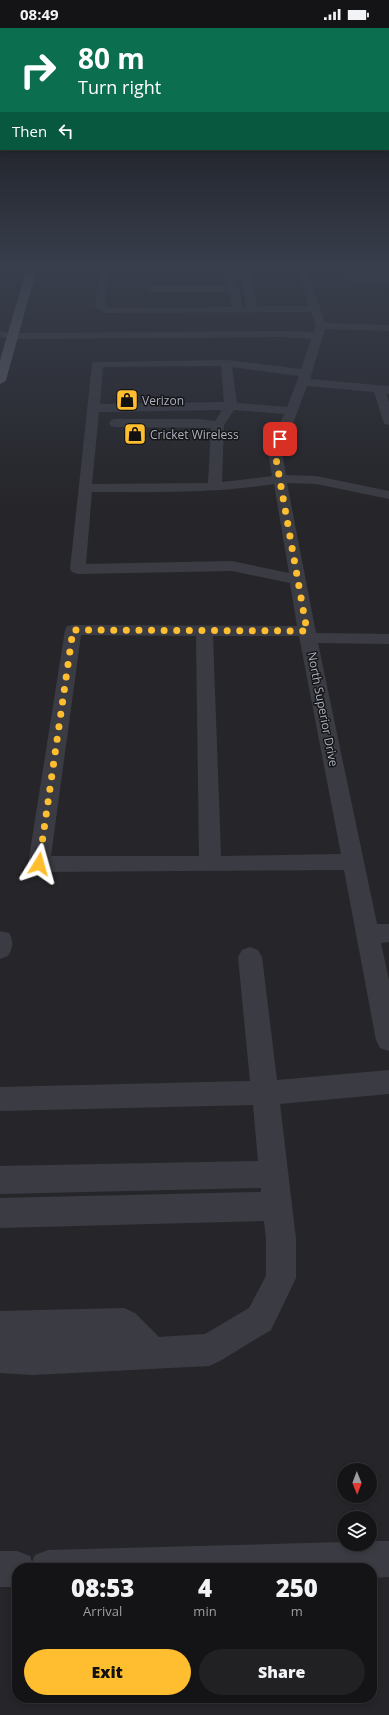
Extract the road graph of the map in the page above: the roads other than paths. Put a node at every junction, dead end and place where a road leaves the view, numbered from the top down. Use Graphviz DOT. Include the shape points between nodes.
graph roads {
  1 [pos="10,347"];
  2 [pos="315,347"];
  3 [pos="226,363"];
  4 [pos="304,378"];
  5 [pos="0,380"];
  6 [pos="384,390"];
  7 [pos="230,406"];
  8 [pos="93,408"];
  9 [pos="291,411"];
  10 [pos="389,421"];
  11 [pos="92,423"];
  12 [pos="218,425"];
  13 [pos="279,479"];
  14 [pos="215,487"];
  15 [pos="85,488"];
  16 [pos="389,495"];
  17 [pos="298,580"];
  18 [pos="204,631"];
  19 [pos="308,634"];
  20 [pos="389,639"];
  21 [pos="354,862"];
  22 [pos="210,864"];
  23 [pos="378,934"];
  24 [pos="250,957"];
  25 [pos="389,1040"];
  26 [pos="389,1082"];
  27 [pos="264,1093"];
  28 [pos="0,1099"];
  29 [pos="274,1174"];
  30 [pos="0,1180"];
  31 [pos="277,1206"];
  32 [pos="0,1213"];
  33 [pos="0,1328"];
  34 [pos="153,1353"];
  35 [pos="0,1357"];
  36 [pos="389,1559"];
  37 [pos="237,1563"];
  38 [pos="0,1569"];
  39 [pos="12,1569"];
  1 -- 5 [label="main road"];
  2 -- 4 [label="street, North Superior Drive"];
  3 -- 4 [label="street"];
  3 -- 7 [label="street"];
  3 -- 8 [label="street" via="98,364"];
  4 -- 6 [label="street"];
  4 -- 9 [label="street, North Superior Drive"];
  6 -- 10 [label="street"];
  7 -- 8 [label="street"];
  7 -- 9 [label="street"];
  7 -- 12 [label="street"];
  8 -- 11 [label="street"];
  9 -- 13 [label="street, North Superior Drive" via="275,453"];
  11 -- 12 [label="street"];
  11 -- 15 [label="street"];
  12 -- 14 [label="street"];
  13 -- 14 [label="street"];
  13 -- 16 [label="street" via="316,480"];
  13 -- 17 [label="street, North Superior Drive"];
  14 -- 15 [label="street"];
  15 -- 17 [label="street" via="78,569 232,566"];
  17 -- 19 [label="street, North Superior Drive"];
  18 -- 19 [label="street"];
  18 -- 22 [label="street"];
  18 -- 22 [label="street" via="73,630 39,864"];
  19 -- 20 [label="street"];
  19 -- 21 [label="street, North Superior Drive"];
  21 -- 22 [label="street"];
  21 -- 23 [label="street, North Superior Drive"];
  23 -- 25 [label="street, North Superior Drive"];
  24 -- 27 [label="street"];
  26 -- 27 [label="street"];
  27 -- 28 [label="street"];
  27 -- 29 [label="street"];
  29 -- 30 [label="street"];
  29 -- 31 [label="street"];
  31 -- 32 [label="street"];
  31 -- 34 [label="street" via="281,1239 281,1278 260,1319 209,1350"];
  33 -- 34 [label="street" via="124,1324"];
  34 -- 35 [label="street"];
  36 -- 37 [label="street"];
  38 -- 39 [label="street"];
}
